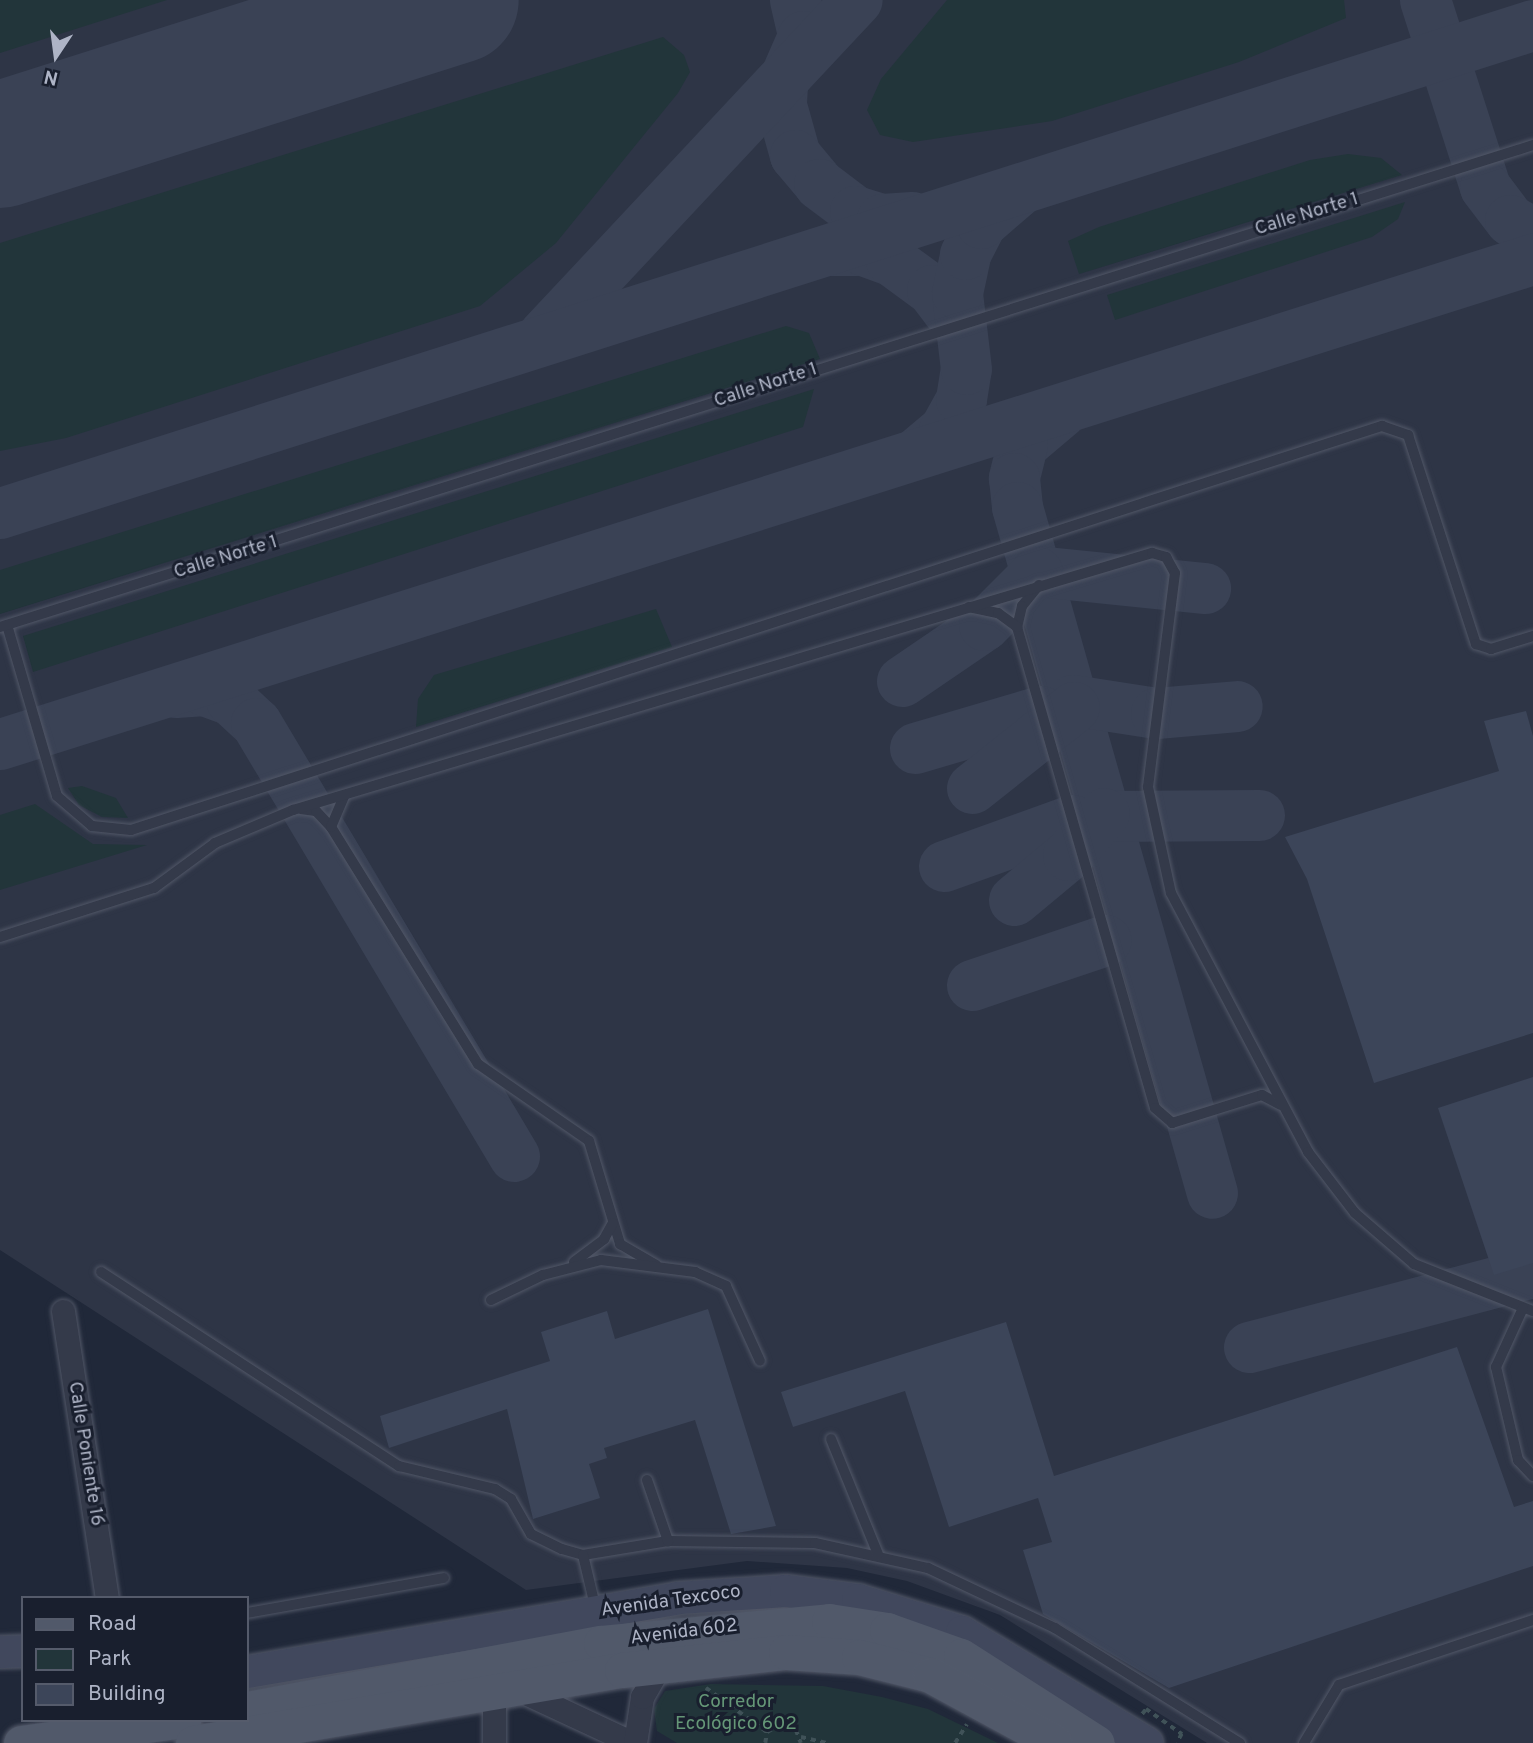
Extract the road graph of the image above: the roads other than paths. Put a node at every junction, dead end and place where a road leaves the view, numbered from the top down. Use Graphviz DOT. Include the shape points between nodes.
graph roads {
  1 [pos="1533,145"];
  2 [pos="1040,584"];
  3 [pos="965,607"];
  4 [pos="4,626"];
  5 [pos="1017,627"];
  6 [pos="1533,636"];
  7 [pos="346,794"];
  8 [pos="293,810"];
  9 [pos="331,827"];
  10 [pos="0,937"];
  11 [pos="1266,1074"];
  12 [pos="1262,1095"];
  13 [pos="1283,1107"];
  14 [pos="613,1223"];
  15 [pos="656,1265"];
  16 [pos="568,1266"];
  17 [pos="101,1272"];
  18 [pos="491,1300"];
  19 [pos="1528,1310"];
  20 [pos="63,1311"];
  21 [pos="760,1362"];
  22 [pos="831,1439"];
  23 [pos="1533,1476"];
  24 [pos="647,1480"];
  25 [pos="668,1541"];
  26 [pos="878,1554"];
  27 [pos="583,1555"];
  28 [pos="444,1578"];
  29 [pos="107,1596"];
  30 [pos="597,1612"];
  31 [pos="248,1613"];
  32 [pos="1533,1620"];
  33 [pos="21,1651"];
  34 [pos="0,1652"];
  35 [pos="661,1664"];
  36 [pos="248,1672"];
  37 [pos="930,1675"];
  38 [pos="504,1690"];
  39 [pos="378,1711"];
  40 [pos="169,1722"];
  41 [pos="258,1723"];
  42 [pos="1307,1742"];
  43 [pos="21,1743"];
  44 [pos="193,1743"];
  45 [pos="339,1743"];
  46 [pos="494,1743"];
  47 [pos="634,1743"];
  48 [pos="1018,1743"];
  49 [pos="1055,1743"];
  50 [pos="1097,1743"];
  51 [pos="1147,1743"];
  52 [pos="1240,1743"];
  1 -- 4 [label="lane, Calle Norte 1"];
  2 -- 3 [label="lane"];
  2 -- 5 [label="lane" via="1022,606"];
  2 -- 11 [label="lane" via="1146,552 1166,557 1173,567 1150,762 1153,832 1171,893"];
  3 -- 5 [label="lane" via="994,612"];
  3 -- 7 [label="lane"];
  4 -- 6 [label="lane" via="57,796 92,826 131,830 1382,426 1408,435 1476,645 1491,649"];
  5 -- 12 [label="lane" via="1155,1108 1172,1123"];
  7 -- 8 [label="lane"];
  7 -- 9 [label="lane"];
  8 -- 9 [label="lane" via="316,811"];
  8 -- 10 [label="lane" via="215,843 154,888"];
  9 -- 14 [label="lane" via="457,1041 508,1089 589,1142"];
  11 -- 12 [label="lane"];
  11 -- 13 [label="lane"];
  12 -- 13 [label="lane"];
  13 -- 19 [label="lane" via="1336,1192 1390,1248"];
  14 -- 15 [label="lane" via="629,1255"];
  14 -- 16 [label="lane" via="596,1248"];
  15 -- 16 [label="lane" via="601,1259"];
  15 -- 21 [label="lane" via="726,1286"];
  16 -- 18 [label="lane"];
  17 -- 27 [label="lane" via="399,1466 495,1489 511,1499 531,1534"];
  19 -- 23 [label="lane" via="1496,1367 1518,1460"];
  20 -- 29 [label="street, Calle Poniente 16"];
  22 -- 26 [label="lane"];
  24 -- 25 [label="lane"];
  25 -- 26 [label="lane" via="816,1543"];
  25 -- 27 [label="lane"];
  26 -- 52 [label="lane" via="958,1580 1055,1628"];
  27 -- 30 [label="lane"];
  28 -- 31 [label="lane"];
  30 -- 36 [label="main road, Avenida Texcoco"];
  30 -- 51 [label="main road, Avenida Texcoco" via="750,1591 858,1600 928,1619 994,1648"];
  32 -- 42 [label="lane" via="1339,1685"];
  33 -- 34 [label="main road"];
  35 -- 37 [label="main road, Avenida 602" via="811,1653"];
  35 -- 38 [label="main road, Avenida 602"];
  35 -- 47 [label="street" via="642,1697"];
  37 -- 48 [label="main road"];
  37 -- 49 [label="main road, Avenida 602"];
  38 -- 39 [label="main road, Avenida 602"];
  38 -- 46 [label="street"];
  38 -- 47 [label="street"];
  39 -- 41 [label="main road, Avenida 602"];
  39 -- 45 [label="main road"];
  40 -- 43 [label="main road"];
  41 -- 44 [label="main road, Avenida 602"];
  41 -- 50 [label="main road, Avenida 602" via="601,1643 829,1621 887,1630 961,1656"];
}
